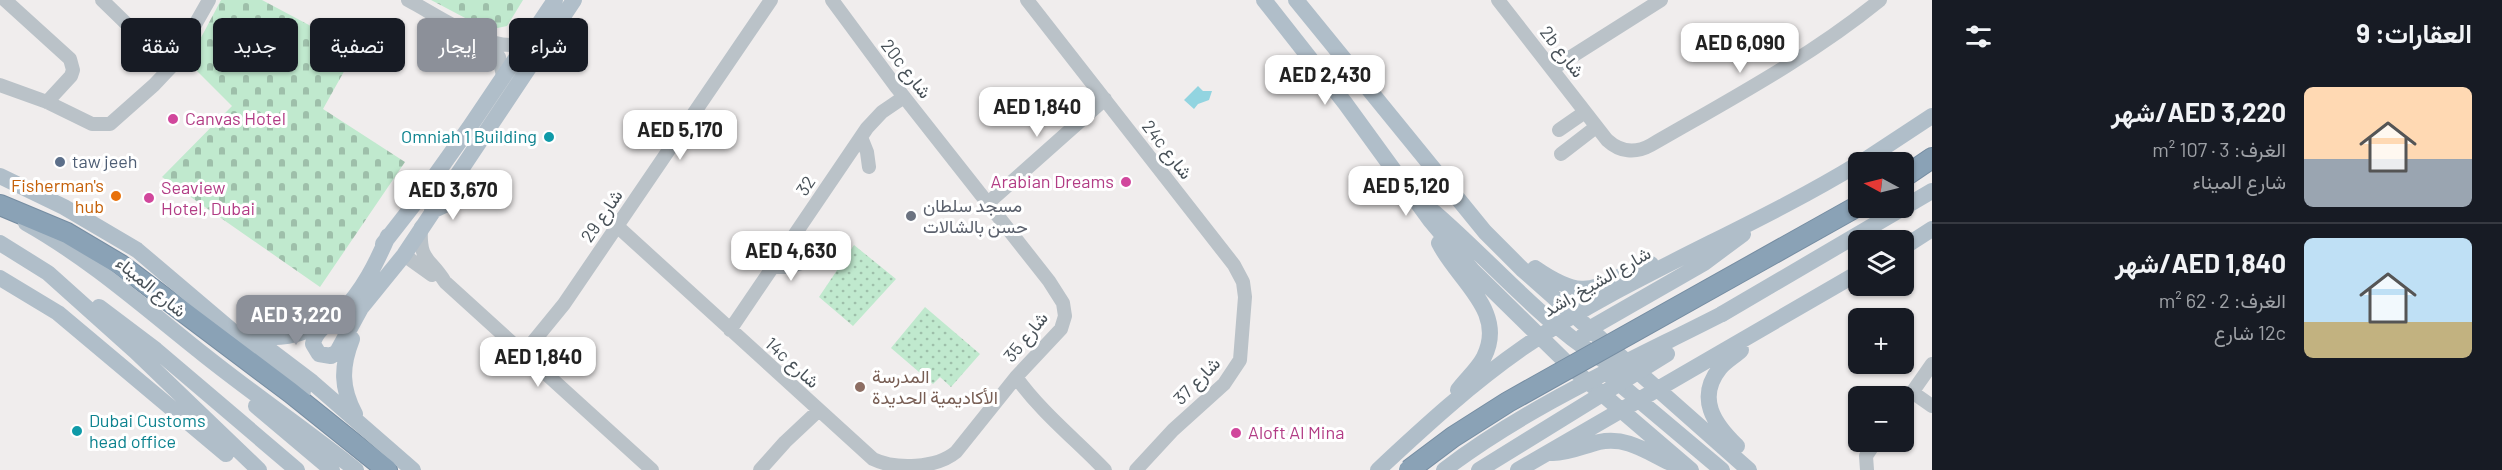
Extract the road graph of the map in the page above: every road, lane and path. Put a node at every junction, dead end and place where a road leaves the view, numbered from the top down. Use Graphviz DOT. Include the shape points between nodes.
graph roads {
  1 [pos="5,0"];
  2 [pos="102,0"];
  3 [pos="209,0"];
  4 [pos="408,0"];
  5 [pos="555,0"];
  6 [pos="574,0"];
  7 [pos="771,0"];
  8 [pos="1027,0"];
  9 [pos="1264,0"];
  10 [pos="1284,0"];
  11 [pos="1296,0"];
  12 [pos="1498,0"];
  13 [pos="1880,0"];
  14 [pos="832,1"];
  15 [pos="1653,2"];
  16 [pos="121,18"];
  17 [pos="199,18"];
  18 [pos="442,18"];
  19 [pos="542,18"];
  20 [pos="1317,25"];
  21 [pos="497,55"];
  22 [pos="509,67"];
  23 [pos="1552,69"];
  24 [pos="166,72"];
  25 [pos="503,76"];
  26 [pos="0,85"];
  27 [pos="493,92"];
  28 [pos="901,92"];
  29 [pos="474,101"];
  30 [pos="47,102"];
  31 [pos="1108,103"];
  32 [pos="1585,112"];
  33 [pos="1932,117"];
  34 [pos="1596,127"];
  35 [pos="1559,130"];
  36 [pos="864,132"];
  37 [pos="1878,152"];
  38 [pos="1561,154"];
  39 [pos="1932,158"];
  40 [pos="869,167"];
  41 [pos="1848,170"];
  42 [pos="1914,170"];
  43 [pos="0,176"];
  44 [pos="1932,191"];
  45 [pos="1410,193"];
  46 [pos="422,194"];
  47 [pos="460,198"];
  48 [pos="986,199"];
  49 [pos="0,207"];
  50 [pos="432,212"];
  51 [pos="1848,212"];
  52 [pos="1759,219"];
  53 [pos="1430,220"];
  54 [pos="421,227"];
  55 [pos="1932,230"];
  56 [pos="614,231"];
  57 [pos="388,236"];
  58 [pos="1914,241"];
  59 [pos="0,243"];
  60 [pos="137,250"];
  61 [pos="1504,251"];
  62 [pos="404,255"];
  63 [pos="1678,259"];
  64 [pos="805,262"];
  65 [pos="1234,265"];
  66 [pos="772,267"];
  67 [pos="48,273"];
  68 [pos="0,278"];
  69 [pos="1848,279"];
  70 [pos="445,282"];
  71 [pos="376,290"];
  72 [pos="1060,297"];
  73 [pos="1722,314"];
  74 [pos="1575,316"];
  75 [pos="726,327"];
  76 [pos="1556,327"];
  77 [pos="1589,329"];
  78 [pos="1755,332"];
  79 [pos="250,335"];
  80 [pos="1540,338"];
  81 [pos="203,355"];
  82 [pos="1575,355"];
  83 [pos="527,356"];
  84 [pos="1932,364"];
  85 [pos="1621,371"];
  86 [pos="1016,377"];
  87 [pos="1006,389"];
  88 [pos="1657,389"];
  89 [pos="1914,389"];
  90 [pos="1914,393"];
  91 [pos="1603,396"];
  92 [pos="1640,399"];
  93 [pos="1932,406"];
  94 [pos="815,408"];
  95 [pos="1446,410"];
  96 [pos="1620,411"];
  97 [pos="1045,412"];
  98 [pos="360,424"];
  99 [pos="341,433"];
  100 [pos="1869,452"];
  101 [pos="1546,453"];
  102 [pos="1093,456"];
  103 [pos="924,464"];
  104 [pos="1866,467"];
  105 [pos="244,470"];
  106 [pos="259,470"];
  107 [pos="297,470"];
  108 [pos="332,470"];
  109 [pos="356,470"];
  110 [pos="387,470"];
  111 [pos="413,470"];
  112 [pos="652,470"];
  113 [pos="760,470"];
  114 [pos="1105,470"];
  115 [pos="1116,470"];
  116 [pos="1136,470"];
  117 [pos="1378,470"];
  118 [pos="1409,470"];
  119 [pos="1444,470"];
  120 [pos="1479,470"];
  121 [pos="1495,470"];
  122 [pos="1518,470"];
  123 [pos="1691,470"];
  124 [pos="1722,470"];
  125 [pos="1749,470"];
  126 [pos="1760,470"];
  1 -- 30 [label="street" via="70,59 71,76"];
  2 -- 16 [label="street"];
  3 -- 17 [label="street"];
  4 -- 18 [label="street"];
  5 -- 19 [label="main road"];
  6 -- 50 [label="main road"];
  7 -- 56 [label="street, شارع 29"];
  8 -- 31 [label="street, 24c شارع"];
  9 -- 45 [label="main road"];
  10 -- 20 [label="main road" via="1296,14"];
  11 -- 20 [label="main road"];
  12 -- 23 [label="street, 2b شارع"];
  13 -- 34 [label="street, 2b شارع" via="1798,58 1645,149 1618,148"];
  14 -- 28 [label="street, 20c شارع"];
  15 -- 23 [label="street"];
  20 -- 61 [label="main road" via="1456,199"];
  21 -- 25 [label="street"];
  22 -- 25 [label="main road"];
  23 -- 32 [label="street, 2b شارع"];
  24 -- 30 [label="street" via="116,121 104,126"];
  25 -- 27 [label="main road"];
  26 -- 30 [label="street"];
  27 -- 29 [label="main road"];
  27 -- 46 [label="main road"];
  28 -- 36 [label="street, 32" via="877,107"];
  28 -- 48 [label="street, 20c شارع" via="945,156"];
  31 -- 48 [label="street"];
  31 -- 65 [label="street, 24c شارع"];
  32 -- 34 [label="street, 2b شارع"];
  32 -- 35 [label="street"];
  33 -- 37 [label="main road"];
  34 -- 38 [label="street"];
  36 -- 40 [label="street"];
  36 -- 66 [label="street, 32"];
  39 -- 42 [label="highway"];
  41 -- 52 [label="main road, شارع الشيخ راشد"];
  43 -- 60 [label="main road, شارع الميناء" via="64,207"];
  44 -- 73 [label="main road"];
  45 -- 53 [label="main road"];
  45 -- 76 [label="main road"];
  46 -- 57 [label="main road"];
  46 -- 62 [label="main road" via="416,217 399,241"];
  47 -- 50 [label="main road"];
  48 -- 72 [label="street, 20c شارع"];
  49 -- 81 [label="main road, شارع الميناء" via="89,263"];
  49 -- 99 [label="highway" via="67,233 121,265"];
  50 -- 54 [label="main road"];
  51 -- 118 [label="highway, bridge" via="1508,402"];
  52 -- 63 [label="main road, شارع الشيخ راشد"];
  52 -- 77 [label="main road" via="1718,254"];
  53 -- 80 [label="main road" via="1479,278"];
  53 -- 95 [label="main road" via="1448,260 1484,306 1490,327 1484,357"];
  54 -- 62 [label="main road"];
  54 -- 70 [label="street" via="423,256"];
  55 -- 58 [label="main road"];
  56 -- 75 [label="street, 14c شارع"];
  56 -- 83 [label="street, شارع 29"];
  57 -- 71 [label="main road" via="363,286 315,336 316,351 327,357 337,352 356,315"];
  57 -- 79 [label="main road" via="339,306 318,324 295,335"];
  59 -- 67 [label="main road"];
  60 -- 79 [label="main road"];
  60 -- 99 [label="main road, شارع الميناء" via="302,390"];
  61 -- 63 [label="main road" via="1559,284 1584,289 1606,285 1643,266"];
  61 -- 74 [label="main road"];
  62 -- 70 [label="street"];
  62 -- 71 [label="main road"];
  63 -- 74 [label="main road, شارع الشيخ راشد"];
  64 -- 66 [label="street"];
  65 -- 116 [label="street, شارع 37" via="1245,297 1240,360 1224,384"];
  66 -- 75 [label="street, 32"];
  67 -- 106 [label="main road"];
  67 -- 107 [label="main road" via="156,350"];
  68 -- 105 [label="main road" via="58,313"];
  69 -- 78 [label="main road"];
  70 -- 83 [label="street"];
  71 -- 98 [label="main road" via="351,340 343,368 345,392"];
  72 -- 86 [label="street, شارع 35" via="1065,316 1060,329"];
  73 -- 119 [label="main road, bridge" via="1534,411"];
  73 -- 120 [label="main road, bridge" via="1667,354"];
  74 -- 76 [label="main road, شارع الشيخ راشد"];
  74 -- 77 [label="main road"];
  75 -- 94 [label="street, 14c شارع"];
  76 -- 80 [label="main road, شارع الشيخ راشد"];
  76 -- 82 [label="main road"];
  77 -- 82 [label="main road"];
  77 -- 85 [label="main road"];
  78 -- 88 [label="main road"];
  78 -- 126 [label="main road" via="1716,375 1709,402 1719,428"];
  79 -- 98 [label="main road"];
  80 -- 82 [label="main road"];
  80 -- 95 [label="main road, شارع الشيخ راشد"];
  81 -- 108 [label="main road"];
  81 -- 109 [label="main road, شارع الميناء"];
  82 -- 85 [label="main road"];
  82 -- 91 [label="main road"];
  83 -- 112 [label="street"];
  84 -- 89 [label="street"];
  85 -- 88 [label="main road"];
  85 -- 91 [label="main road"];
  85 -- 92 [label="main road"];
  86 -- 87 [label="street, شارع 35"];
  86 -- 97 [label="street"];
  87 -- 97 [label="street"];
  87 -- 103 [label="street, شارع 35" via="956,452 940,462"];
  88 -- 92 [label="main road"];
  88 -- 125 [label="main road"];
  90 -- 93 [label="street"];
  91 -- 96 [label="main road"];
  91 -- 121 [label="main road"];
  92 -- 96 [label="main road"];
  92 -- 124 [label="main road"];
  94 -- 103 [label="street, 14c شارع" via="880,462"];
  94 -- 113 [label="street"];
  95 -- 117 [label="main road, شارع الشيخ راشد"];
  96 -- 101 [label="main road"];
  96 -- 123 [label="main road"];
  97 -- 102 [label="street"];
  98 -- 111 [label="main road"];
  99 -- 110 [label="highway"];
  100 -- 104 [label="street"];
  101 -- 122 [label="main road"];
  101 -- 123 [label="main road" via="1618,441"];
  102 -- 114 [label="street"];
  102 -- 115 [label="street"];
}
